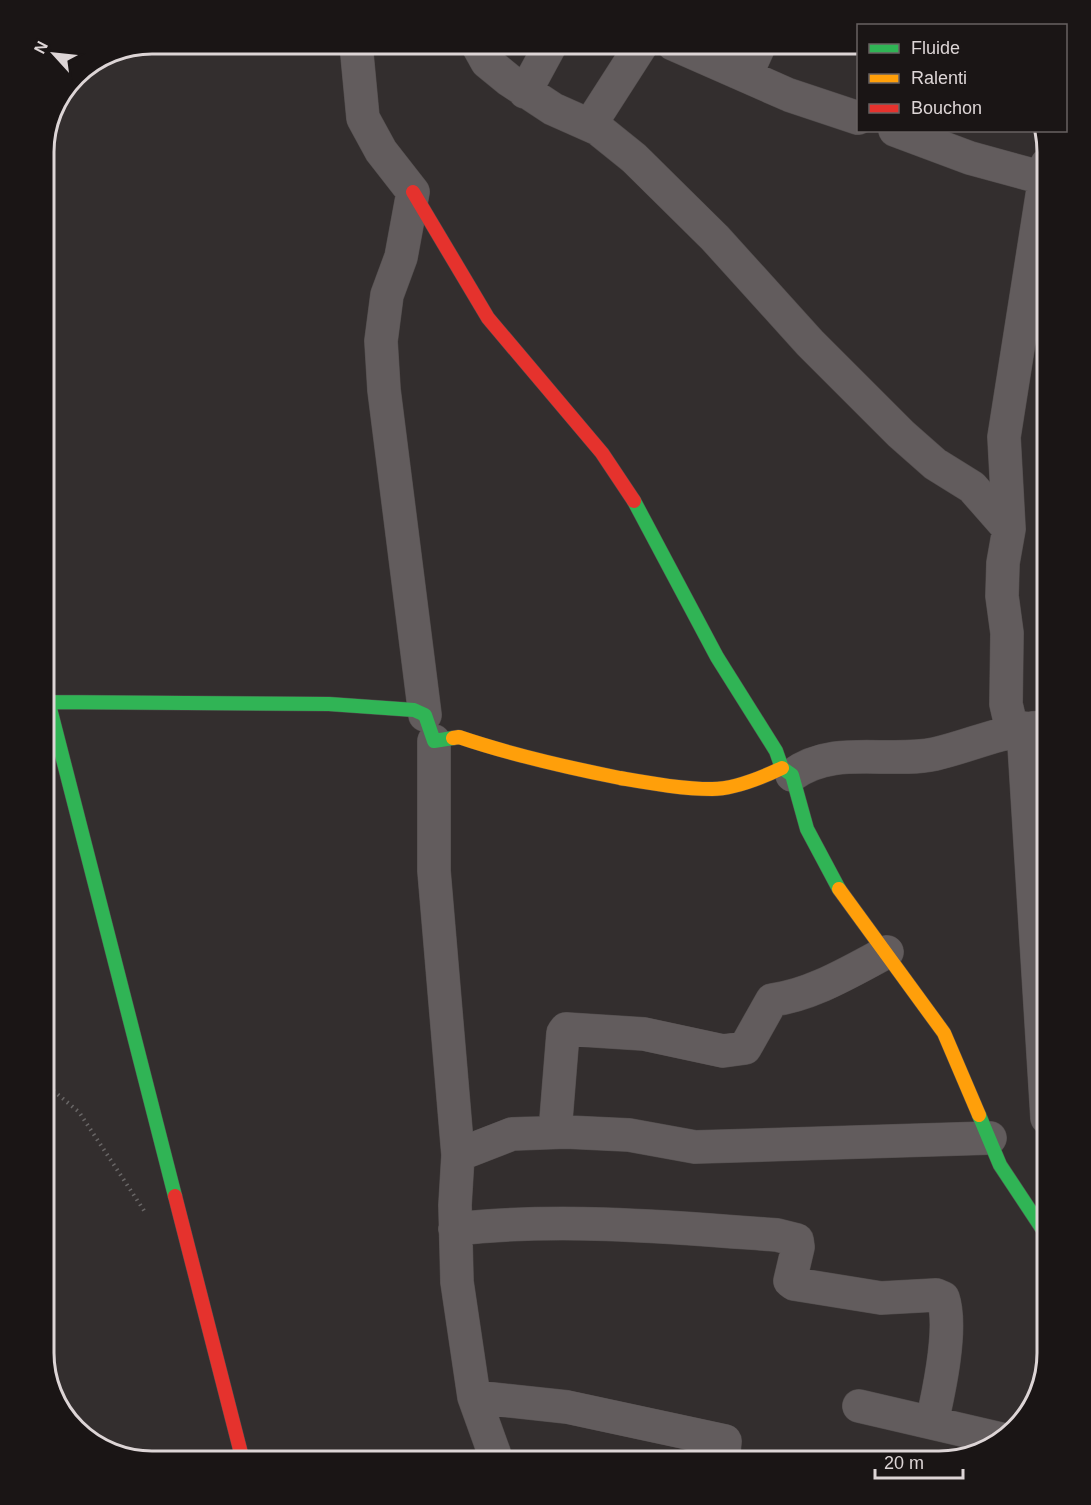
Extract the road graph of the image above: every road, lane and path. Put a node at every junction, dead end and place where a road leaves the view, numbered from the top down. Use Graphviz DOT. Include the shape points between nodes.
graph roads {
  1 [pos="357,54"];
  2 [pos="483,54"];
  3 [pos="546,54"];
  4 [pos="636,54"];
  5 [pos="697,54"];
  6 [pos="755,54"];
  7 [pos="746,75"];
  8 [pos="525,92"];
  9 [pos="857,118"];
  10 [pos="591,125"];
  11 [pos="900,132"];
  12 [pos="1037,171"];
  13 [pos="413,192"];
  14 [pos="1037,230"];
  15 [pos="1009,529"];
  16 [pos="54,702"];
  17 [pos="430,728"];
  18 [pos="1028,728"];
  19 [pos="54,733"];
  20 [pos="787,771"];
  21 [pos="1037,900"];
  22 [pos="887,952"];
  23 [pos="54,1091"];
  24 [pos="555,1132"];
  25 [pos="990,1138"];
  26 [pos="458,1155"];
  27 [pos="150,1220"];
  28 [pos="1037,1222"];
  29 [pos="455,1229"];
  30 [pos="474,1397"];
  31 [pos="859,1406"];
  32 [pos="932,1422"];
  33 [pos="990,1437"];
  34 [pos="240,1451"];
  35 [pos="493,1451"];
  36 [pos="724,1451"];
  1 -- 13 [label="street" via="363,118 381,151"];
  2 -- 8 [label="street"];
  3 -- 8 [label="street"];
  4 -- 10 [label="street"];
  5 -- 7 [label="street"];
  6 -- 7 [label="street"];
  7 -- 9 [label="street" via="789,95"];
  8 -- 10 [label="street"];
  10 -- 15 [label="street" via="634,158 715,238 810,343 901,434 935,464 972,487"];
  11 -- 12 [label="street" via="970,158"];
  13 -- 17 [label="street" via="401,257 387,295 381,341 384,390"];
  13 -- 20 [label="street" via="488,318 602,453 645,517 717,657"];
  14 -- 15 [label="street" via="1004,437"];
  15 -- 18 [label="street" via="1002,596 1007,633 1006,704"];
  16 -- 17 [label="street" via="329,704 414,710"];
  17 -- 20 [label="street" via="506,753 650,783 713,789"];
  17 -- 26 [label="street" via="434,871"];
  18 -- 20 [label="street" via="936,754 822,759"];
  18 -- 21 [label="street"];
  19 -- 34 [label="street"];
  20 -- 22 [label="street" via="807,829 827,870 853,911"];
  22 -- 24 [label="street" via="843,976 790,998 772,1000 745,1048 723,1051 644,1034 566,1029"];
  22 -- 25 [label="street" via="944,1033"];
  23 -- 27 [label="path" via="79,1112"];
  24 -- 25 [label="street" via="629,1135 695,1147"];
  24 -- 26 [label="street" via="512,1134"];
  25 -- 28 [label="street" via="1000,1165"];
  26 -- 29 [label="street"];
  29 -- 30 [label="street" via="457,1282"];
  29 -- 32 [label="street" via="643,1225 777,1235 797,1240 790,1281 794,1284 881,1298 936,1295 943,1298 945,1306 945,1334 942,1376"];
  30 -- 35 [label="street"];
  30 -- 36 [label="street" via="567,1407 725,1441"];
  31 -- 32 [label="street"];
  32 -- 33 [label="street"];
}
